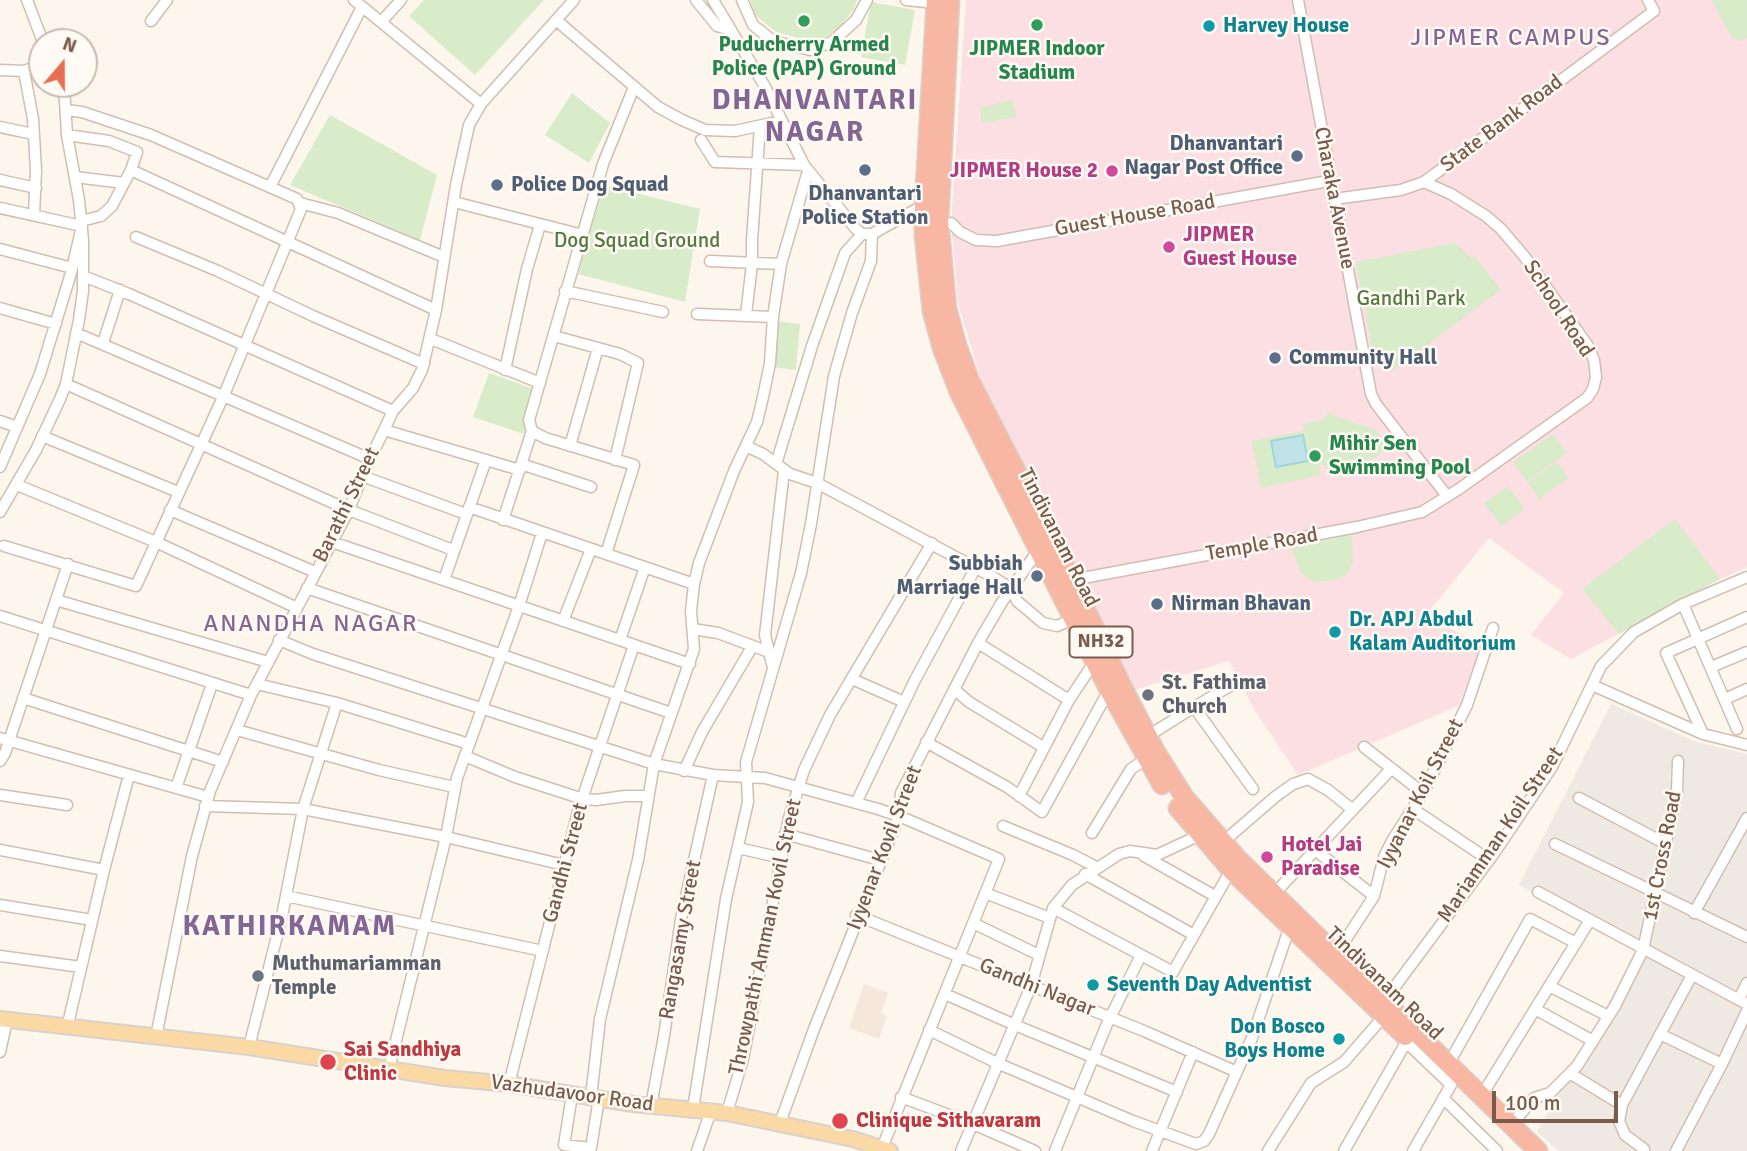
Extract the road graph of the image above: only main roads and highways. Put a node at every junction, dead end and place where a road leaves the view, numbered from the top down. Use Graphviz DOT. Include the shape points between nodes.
graph roads {
  1 [pos="943,2"];
  2 [pos="1045,546"];
  3 [pos="1150,749"];
  4 [pos="1385,1008"];
  5 [pos="4,1019"];
  6 [pos="1410,1037"];
  7 [pos="863,1147"];
  8 [pos="886,1149"];
  9 [pos="1522,1151"];
  10 [pos="1538,1151"];
  1 -- 2 [label="highway, NH32" via="939,230 947,309 970,381"];
  1 -- 2 [label="highway, Tindivanam Road / NH32" via="924,205 928,281 942,348 959,392"];
  2 -- 3 [label="highway, NH32" via="1072,580"];
  2 -- 3 [label="highway, Tindivanam Road / NH32" via="1073,619 1109,691"];
  3 -- 4 [label="highway, NH32" via="1223,842 1337,953"];
  3 -- 4 [label="highway, Tindivanam Road / NH32" via="1174,804 1231,870"];
  4 -- 6 [label="highway, NH32"];
  5 -- 7 [label="main road, Vazhudavoor Road" via="249,1047 711,1111 780,1123"];
  6 -- 9 [label="highway, Tindivanam Road / NH32"];
  6 -- 10 [label="highway, NH32" via="1449,1063"];
  7 -- 8 [label="main road, Vazhudavoor Road"];
}
